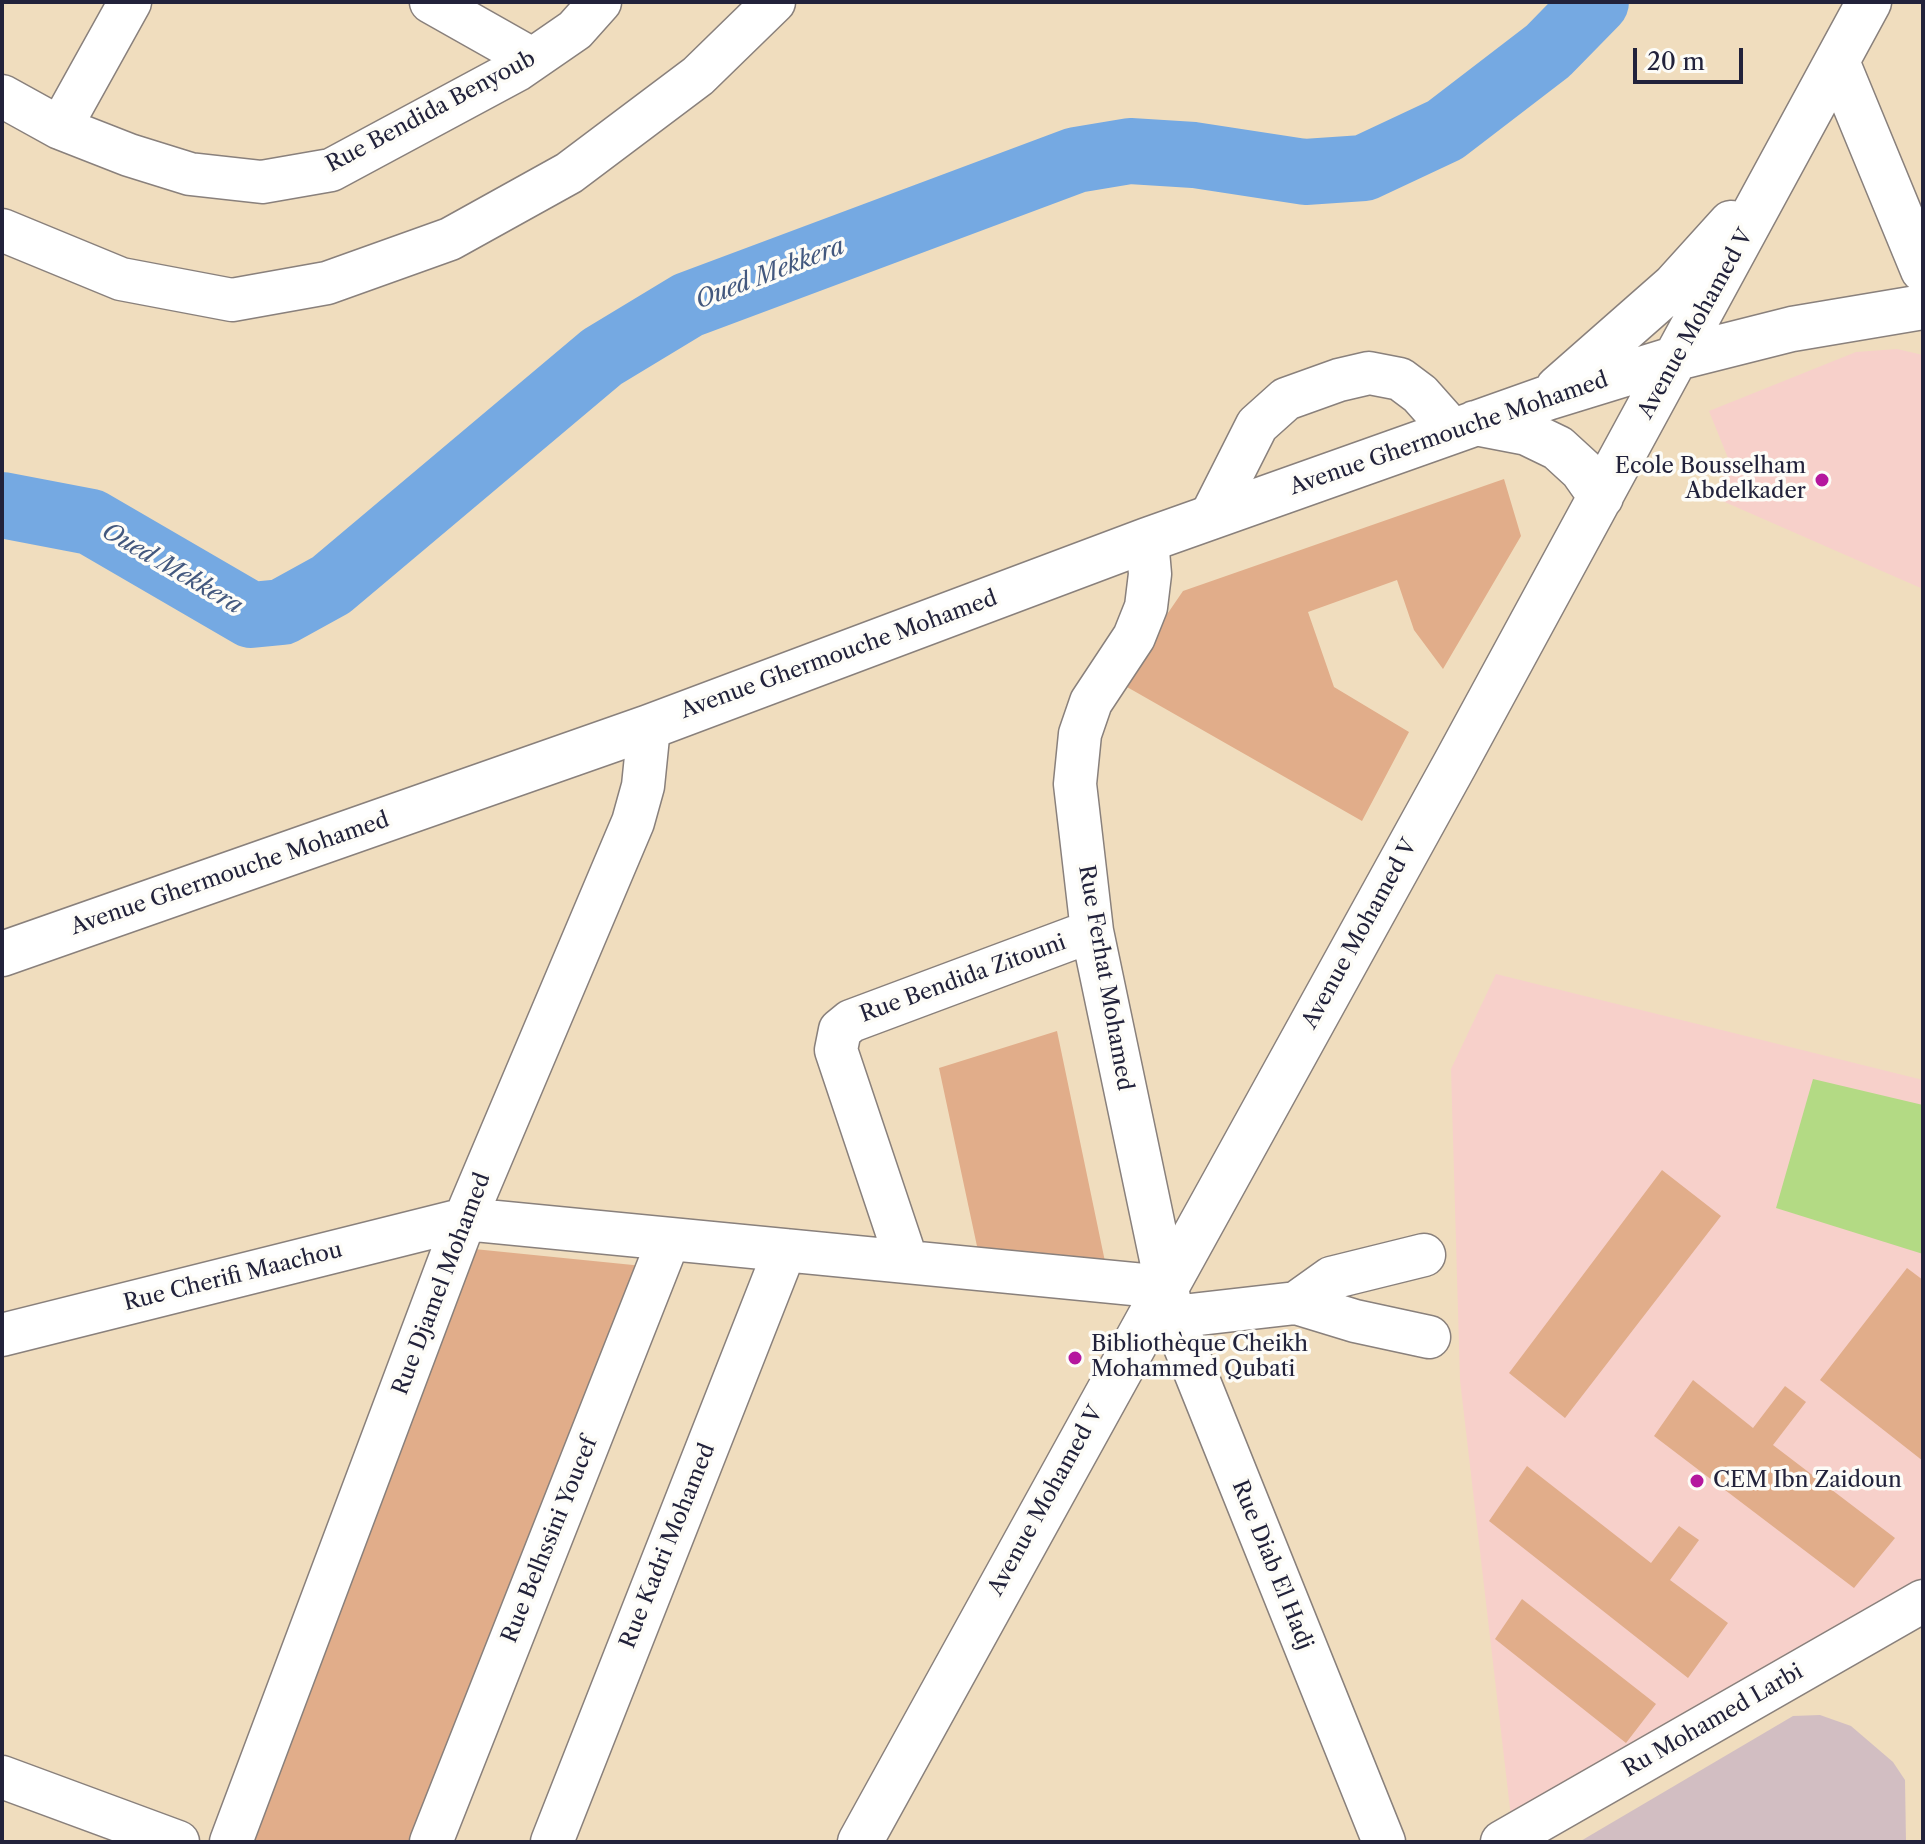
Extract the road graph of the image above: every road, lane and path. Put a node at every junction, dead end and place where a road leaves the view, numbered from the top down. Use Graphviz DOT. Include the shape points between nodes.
graph roads {
  1 [pos="130,2"];
  2 [pos="431,2"];
  3 [pos="600,2"];
  4 [pos="774,2"];
  5 [pos="1863,13"];
  6 [pos="532,59"];
  7 [pos="1838,64"];
  8 [pos="2,96"];
  9 [pos="60,128"];
  10 [pos="1783,165"];
  11 [pos="2,230"];
  12 [pos="1923,270"];
  13 [pos="1923,307"];
  14 [pos="1677,358"];
  15 [pos="1547,398"];
  16 [pos="1462,427"];
  17 [pos="1601,497"];
  18 [pos="1210,518"];
  19 [pos="1147,540"];
  20 [pos="649,727"];
  21 [pos="1092,931"];
  22 [pos="2,954"];
  23 [pos="465,1219"];
  24 [pos="669,1239"];
  25 [pos="785,1250"];
  26 [pos="1424,1255"];
  27 [pos="907,1262"];
  28 [pos="1168,1302"];
  29 [pos="1296,1303"];
  30 [pos="2,1335"];
  31 [pos="1429,1337"];
  32 [pos="1923,1601"];
  33 [pos="2,1777"];
  34 [pos="178,1842"];
  35 [pos="231,1842"];
  36 [pos="431,1842"];
  37 [pos="552,1842"];
  38 [pos="860,1842"];
  39 [pos="1384,1842"];
  40 [pos="1502,1842"];
  1 -- 9 [label="street"];
  2 -- 6 [label="street"];
  3 -- 6 [label="street, Rue Bendida Benyoub" via="575,30"];
  4 -- 11 [label="street" via="698,76 569,173 450,239 327,283 232,300 121,279"];
  5 -- 7 [label="main road, Avenue Mohamed V"];
  6 -- 9 [label="street, Rue Bendida Benyoub" via="331,170 262,182 190,174"];
  7 -- 10 [label="main road, Avenue Mohamed V"];
  7 -- 12 [label="main road"];
  8 -- 9 [label="street, Rue Bendida Benyoub"];
  10 -- 14 [label="main road, Avenue Mohamed V"];
  10 -- 15 [label="main road" via="1674,286"];
  13 -- 14 [label="main road, Avenue Ghermouche Mohamed" via="1792,329"];
  14 -- 15 [label="main road, Avenue Ghermouche Mohamed"];
  14 -- 17 [label="main road, Avenue Mohamed V"];
  15 -- 16 [label="main road, Avenue Ghermouche Mohamed"];
  16 -- 17 [label="main road" via="1527,433 1558,448"];
  16 -- 18 [label="main road, Avenue Ghermouche Mohamed"];
  16 -- 18 [label="street" via="1400,379 1369,373 1286,399 1257,425"];
  17 -- 28 [label="main road, Avenue Mohamed V"];
  18 -- 19 [label="main road, Avenue Ghermouche Mohamed"];
  19 -- 20 [label="main road, Avenue Ghermouche Mohamed"];
  19 -- 21 [label="street, Rue Ferhat Mohamed" via="1146,607 1134,637 1091,702 1080,734 1075,784"];
  20 -- 22 [label="main road, Avenue Ghermouche Mohamed"];
  20 -- 23 [label="street, Rue Djamel Mohamed" via="633,822"];
  21 -- 27 [label="street, Rue Bendida Zitouni" via="851,1021 840,1030 836,1050"];
  21 -- 28 [label="street, Rue Ferhat Mohamed"];
  23 -- 24 [label="street"];
  23 -- 30 [label="street, Rue Cherifi Maachou"];
  23 -- 35 [label="street, Rue Djamel Mohamed"];
  24 -- 25 [label="street"];
  24 -- 36 [label="street, Rue Belhssini Youcef"];
  25 -- 27 [label="street"];
  25 -- 37 [label="street, Rue Kadri Mohamed"];
  26 -- 29 [label="street" via="1331,1278"];
  27 -- 28 [label="street"];
  28 -- 29 [label="street"];
  28 -- 38 [label="main road, Avenue Mohamed V"];
  28 -- 39 [label="street, Rue Diab El Hadj"];
  29 -- 31 [label="street"];
  32 -- 40 [label="street, Ru Mohamed Larbi"];
  33 -- 34 [label="street"];
}
